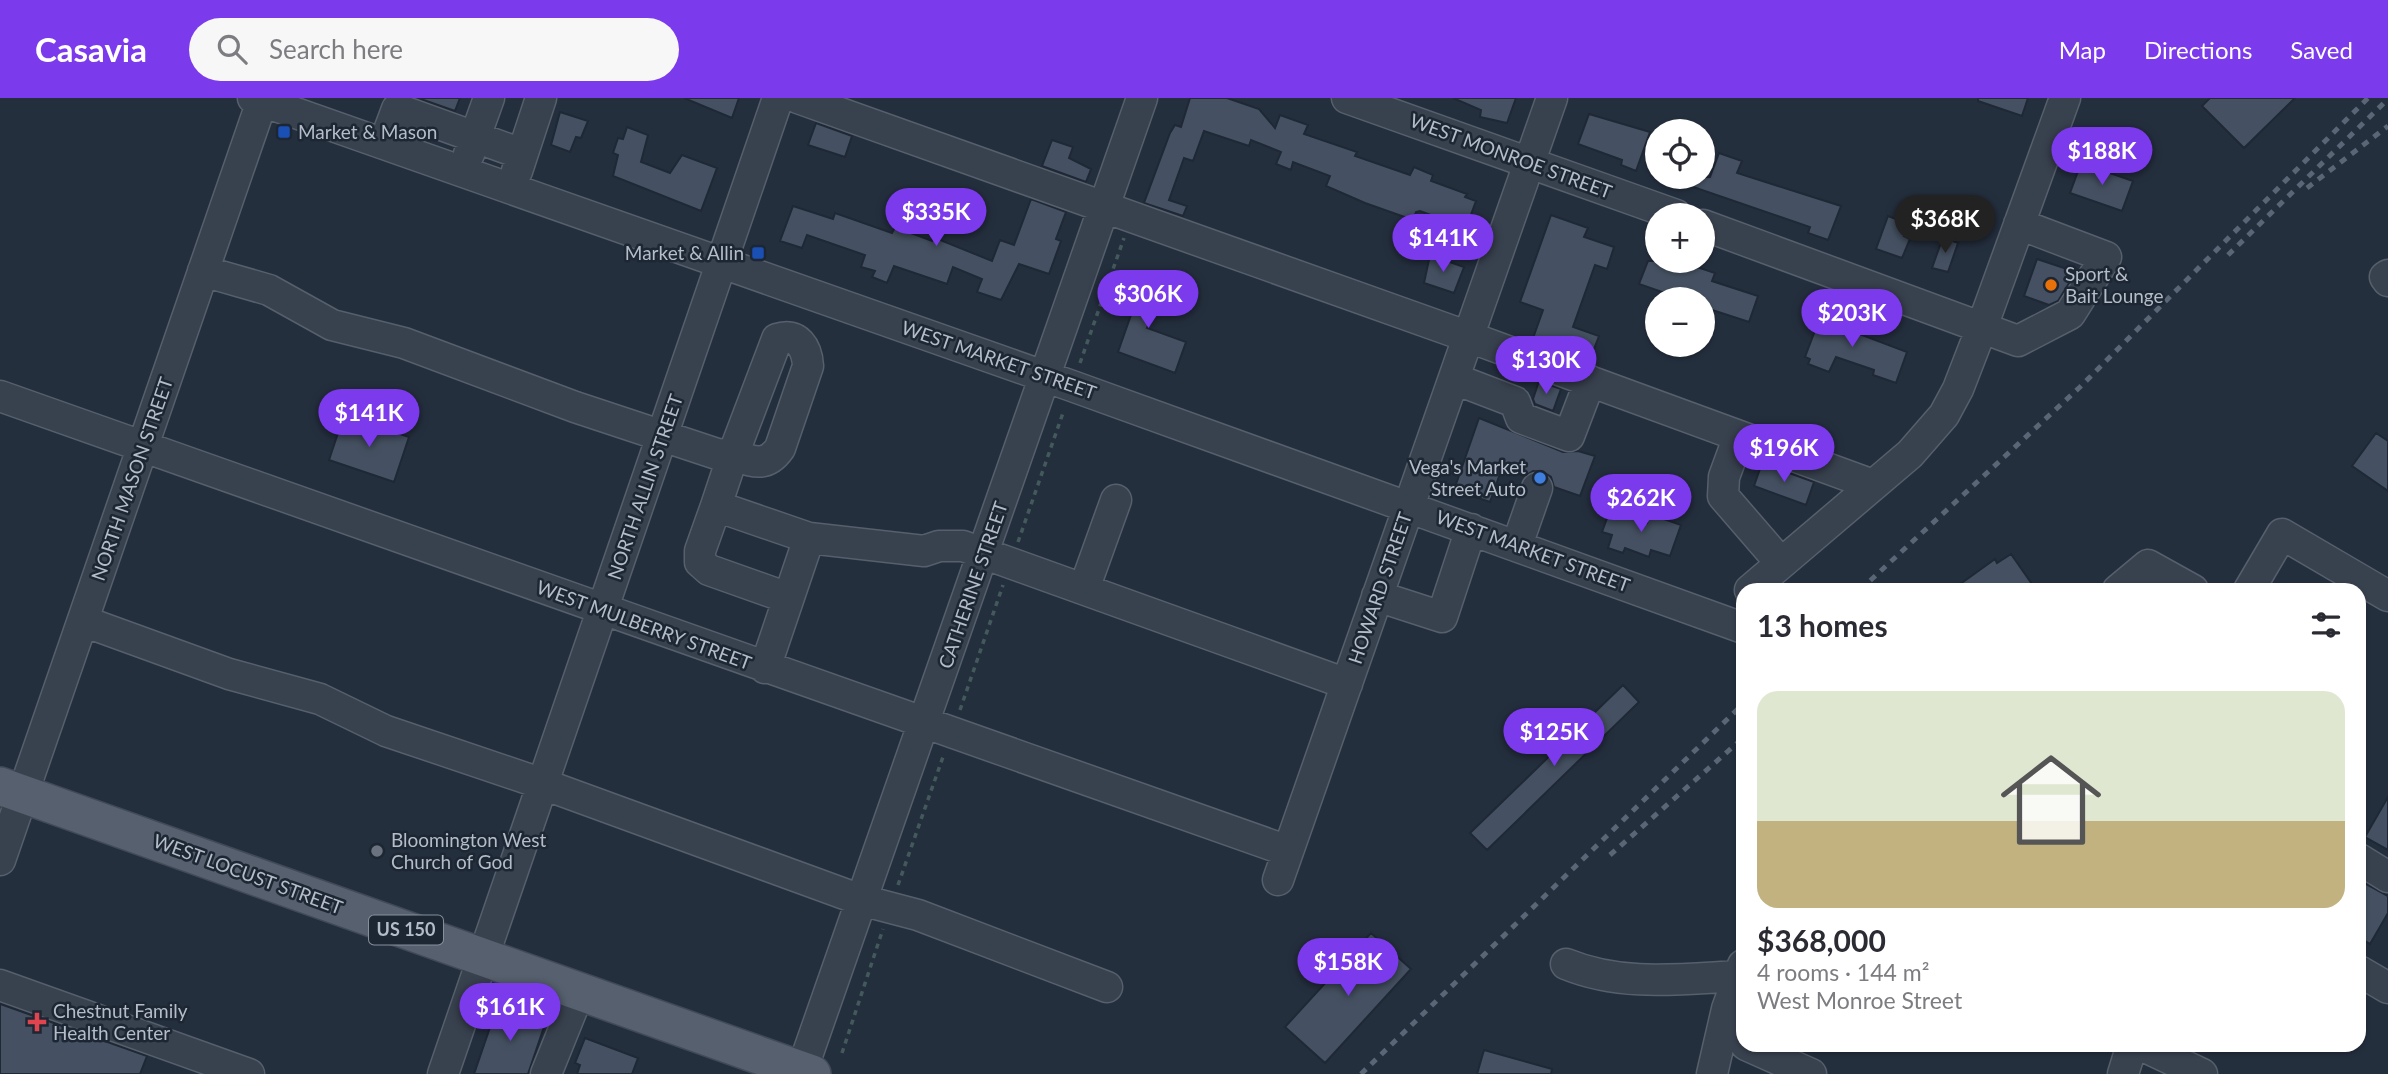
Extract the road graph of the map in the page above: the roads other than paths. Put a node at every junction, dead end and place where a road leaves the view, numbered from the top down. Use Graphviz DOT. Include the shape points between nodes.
graph roads {
  1 [pos="489,98"];
  2 [pos="778,98"];
  3 [pos="798,98"];
  4 [pos="1142,98"];
  5 [pos="1347,98"];
  6 [pos="1552,98"];
  7 [pos="2066,98"];
  8 [pos="259,99"];
  9 [pos="535,100"];
  10 [pos="475,136"];
  11 [pos="384,144"];
  12 [pos="522,154"];
  13 [pos="1529,162"];
  14 [pos="464,171"];
  15 [pos="511,188"];
  16 [pos="1645,204"];
  17 [pos="1118,212"];
  18 [pos="2019,224"];
  19 [pos="1715,229"];
  20 [pos="723,262"];
  21 [pos="203,271"];
  22 [pos="1982,327"];
  23 [pos="1469,337"];
  24 [pos="1455,379"];
  25 [pos="1590,381"];
  26 [pos="1059,382"];
  27 [pos="0,396"];
  28 [pos="1739,436"];
  29 [pos="661,437"];
  30 [pos="143,447"];
  31 [pos="733,454"];
  32 [pos="1873,485"];
  33 [pos="1537,488"];
  34 [pos="1116,500"];
  35 [pos="716,506"];
  36 [pos="1409,507"];
  37 [pos="1471,529"];
  38 [pos="809,538"];
  39 [pos="1517,545"];
  40 [pos="997,558"];
  41 [pos="1780,562"];
  42 [pos="1758,583"];
  43 [pos="2126,583"];
  44 [pos="2180,583"];
  45 [pos="2253,583"];
  46 [pos="2366,583"];
  47 [pos="2366,583"];
  48 [pos="1084,589"];
  49 [pos="1377,596"];
  50 [pos="2388,596"];
  51 [pos="788,598"];
  52 [pos="603,610"];
  53 [pos="1736,617"];
  54 [pos="83,621"];
  55 [pos="765,668"];
  56 [pos="1348,684"];
  57 [pos="938,729"];
  58 [pos="543,784"];
  59 [pos="11,790"];
  60 [pos="1288,851"];
  61 [pos="0,860"];
  62 [pos="2366,863"];
  63 [pos="2388,877"];
  64 [pos="1278,880"];
  65 [pos="861,900"];
  66 [pos="483,958"];
  67 [pos="1566,964"];
  68 [pos="1736,970"];
  69 [pos="2366,974"];
  70 [pos="0,985"];
  71 [pos="2387,985"];
  72 [pos="1107,987"];
  73 [pos="579,992"];
  74 [pos="1736,1042"];
  75 [pos="1762,1052"];
  76 [pos="2130,1052"];
  77 [pos="2156,1052"];
  78 [pos="807,1072"];
  79 [pos="249,1074"];
  80 [pos="443,1074"];
  81 [pos="546,1074"];
  82 [pos="1712,1074"];
  83 [pos="1811,1074"];
  84 [pos="2123,1074"];
  85 [pos="2202,1074"];
  1 -- 10 [label="street"];
  2 -- 20 [label="street, NORTH ALLIN STREET"];
  3 -- 17 [label="street"];
  4 -- 17 [label="street, CATHERINE STREET"];
  5 -- 13 [label="street, WEST MONROE STREET"];
  6 -- 13 [label="street, HOWARD STREET"];
  7 -- 18 [label="street"];
  8 -- 11 [label="street, WEST MARKET STREET"];
  8 -- 21 [label="street, NORTH MASON STREET"];
  9 -- 12 [label="street"];
  10 -- 11 [label="street" via="397,109"];
  10 -- 12 [label="street"];
  10 -- 14 [label="street"];
  11 -- 14 [label="street, WEST MARKET STREET"];
  12 -- 15 [label="street"];
  13 -- 16 [label="street, WEST MONROE STREET"];
  13 -- 23 [label="street, HOWARD STREET"];
  14 -- 15 [label="street, WEST MARKET STREET"];
  15 -- 20 [label="street, WEST MARKET STREET"];
  17 -- 23 [label="street"];
  17 -- 26 [label="street, CATHERINE STREET"];
  18 -- 22 [label="street"];
  18 -- 22 [label="street" via="2106,257 2070,314 2018,341"];
  19 -- 22 [label="street"];
  20 -- 26 [label="street, WEST MARKET STREET"];
  20 -- 29 [label="street, NORTH ALLIN STREET"];
  21 -- 29 [label="street" via="269,290 332,325 404,342"];
  21 -- 30 [label="street, NORTH MASON STREET"];
  22 -- 32 [label="street" via="1944,415 1910,454"];
  23 -- 24 [label="street, HOWARD STREET"];
  23 -- 25 [label="street"];
  24 -- 25 [label="street" via="1515,402 1521,418 1569,436"];
  24 -- 36 [label="street, HOWARD STREET"];
  25 -- 28 [label="street"];
  26 -- 36 [label="street, WEST MARKET STREET"];
  26 -- 40 [label="street, CATHERINE STREET"];
  27 -- 30 [label="street, WEST MULBERRY STREET"];
  28 -- 32 [label="street"];
  28 -- 41 [label="street" via="1724,477 1723,496"];
  29 -- 31 [label="street" via="717,454"];
  29 -- 52 [label="street, NORTH ALLIN STREET"];
  30 -- 52 [label="street, WEST MULBERRY STREET"];
  30 -- 54 [label="street, NORTH MASON STREET"];
  31 -- 31 [label="street" via="772,347 785,336 801,342 808,366 780,449 772,460 760,464"];
  31 -- 35 [label="street"];
  32 -- 41 [label="street"];
  33 -- 39 [label="street"];
  34 -- 48 [label="street"];
  35 -- 38 [label="street"];
  35 -- 51 [label="street" via="700,562"];
  36 -- 37 [label="street, WEST MARKET STREET"];
  36 -- 49 [label="street, HOWARD STREET"];
  37 -- 39 [label="street, WEST MARKET STREET"];
  37 -- 49 [label="street" via="1442,617"];
  38 -- 40 [label="street" via="924,551 963,546"];
  38 -- 51 [label="street"];
  39 -- 53 [label="street, WEST MARKET STREET"];
  40 -- 48 [label="street"];
  40 -- 57 [label="street, CATHERINE STREET"];
  41 -- 42 [label="street"];
  43 -- 44 [label="street" via="2148,565"];
  45 -- 46 [label="street" via="2282,534"];
  47 -- 50 [label="street"];
  48 -- 56 [label="street"];
  49 -- 56 [label="street, HOWARD STREET"];
  51 -- 55 [label="street"];
  52 -- 55 [label="street, WEST MULBERRY STREET"];
  52 -- 58 [label="street, NORTH ALLIN STREET"];
  54 -- 58 [label="street" via="229,674 320,699 377,728"];
  54 -- 59 [label="street, NORTH MASON STREET"];
  55 -- 57 [label="street, WEST MULBERRY STREET"];
  56 -- 60 [label="street, HOWARD STREET"];
  57 -- 60 [label="street, WEST MULBERRY STREET"];
  57 -- 65 [label="street, CATHERINE STREET"];
  58 -- 65 [label="street"];
  58 -- 66 [label="street, NORTH ALLIN STREET"];
  59 -- 61 [label="street, NORTH MASON STREET"];
  59 -- 66 [label="main road, WEST LOCUST STREET / US 150"];
  60 -- 64 [label="street, HOWARD STREET"];
  62 -- 63 [label="street"];
  65 -- 72 [label="street" via="918,915"];
  65 -- 78 [label="street, CATHERINE STREET"];
  66 -- 73 [label="main road, WEST LOCUST STREET / US 150"];
  66 -- 80 [label="street, NORTH ALLIN STREET"];
  67 -- 68 [label="street" via="1595,976 1638,980"];
  69 -- 71 [label="street"];
  70 -- 79 [label="street"];
  73 -- 78 [label="main road, WEST LOCUST STREET / US 150"];
  73 -- 81 [label="street"];
  74 -- 82 [label="street"];
  75 -- 83 [label="street"];
  76 -- 84 [label="street"];
  77 -- 85 [label="street"];
}
